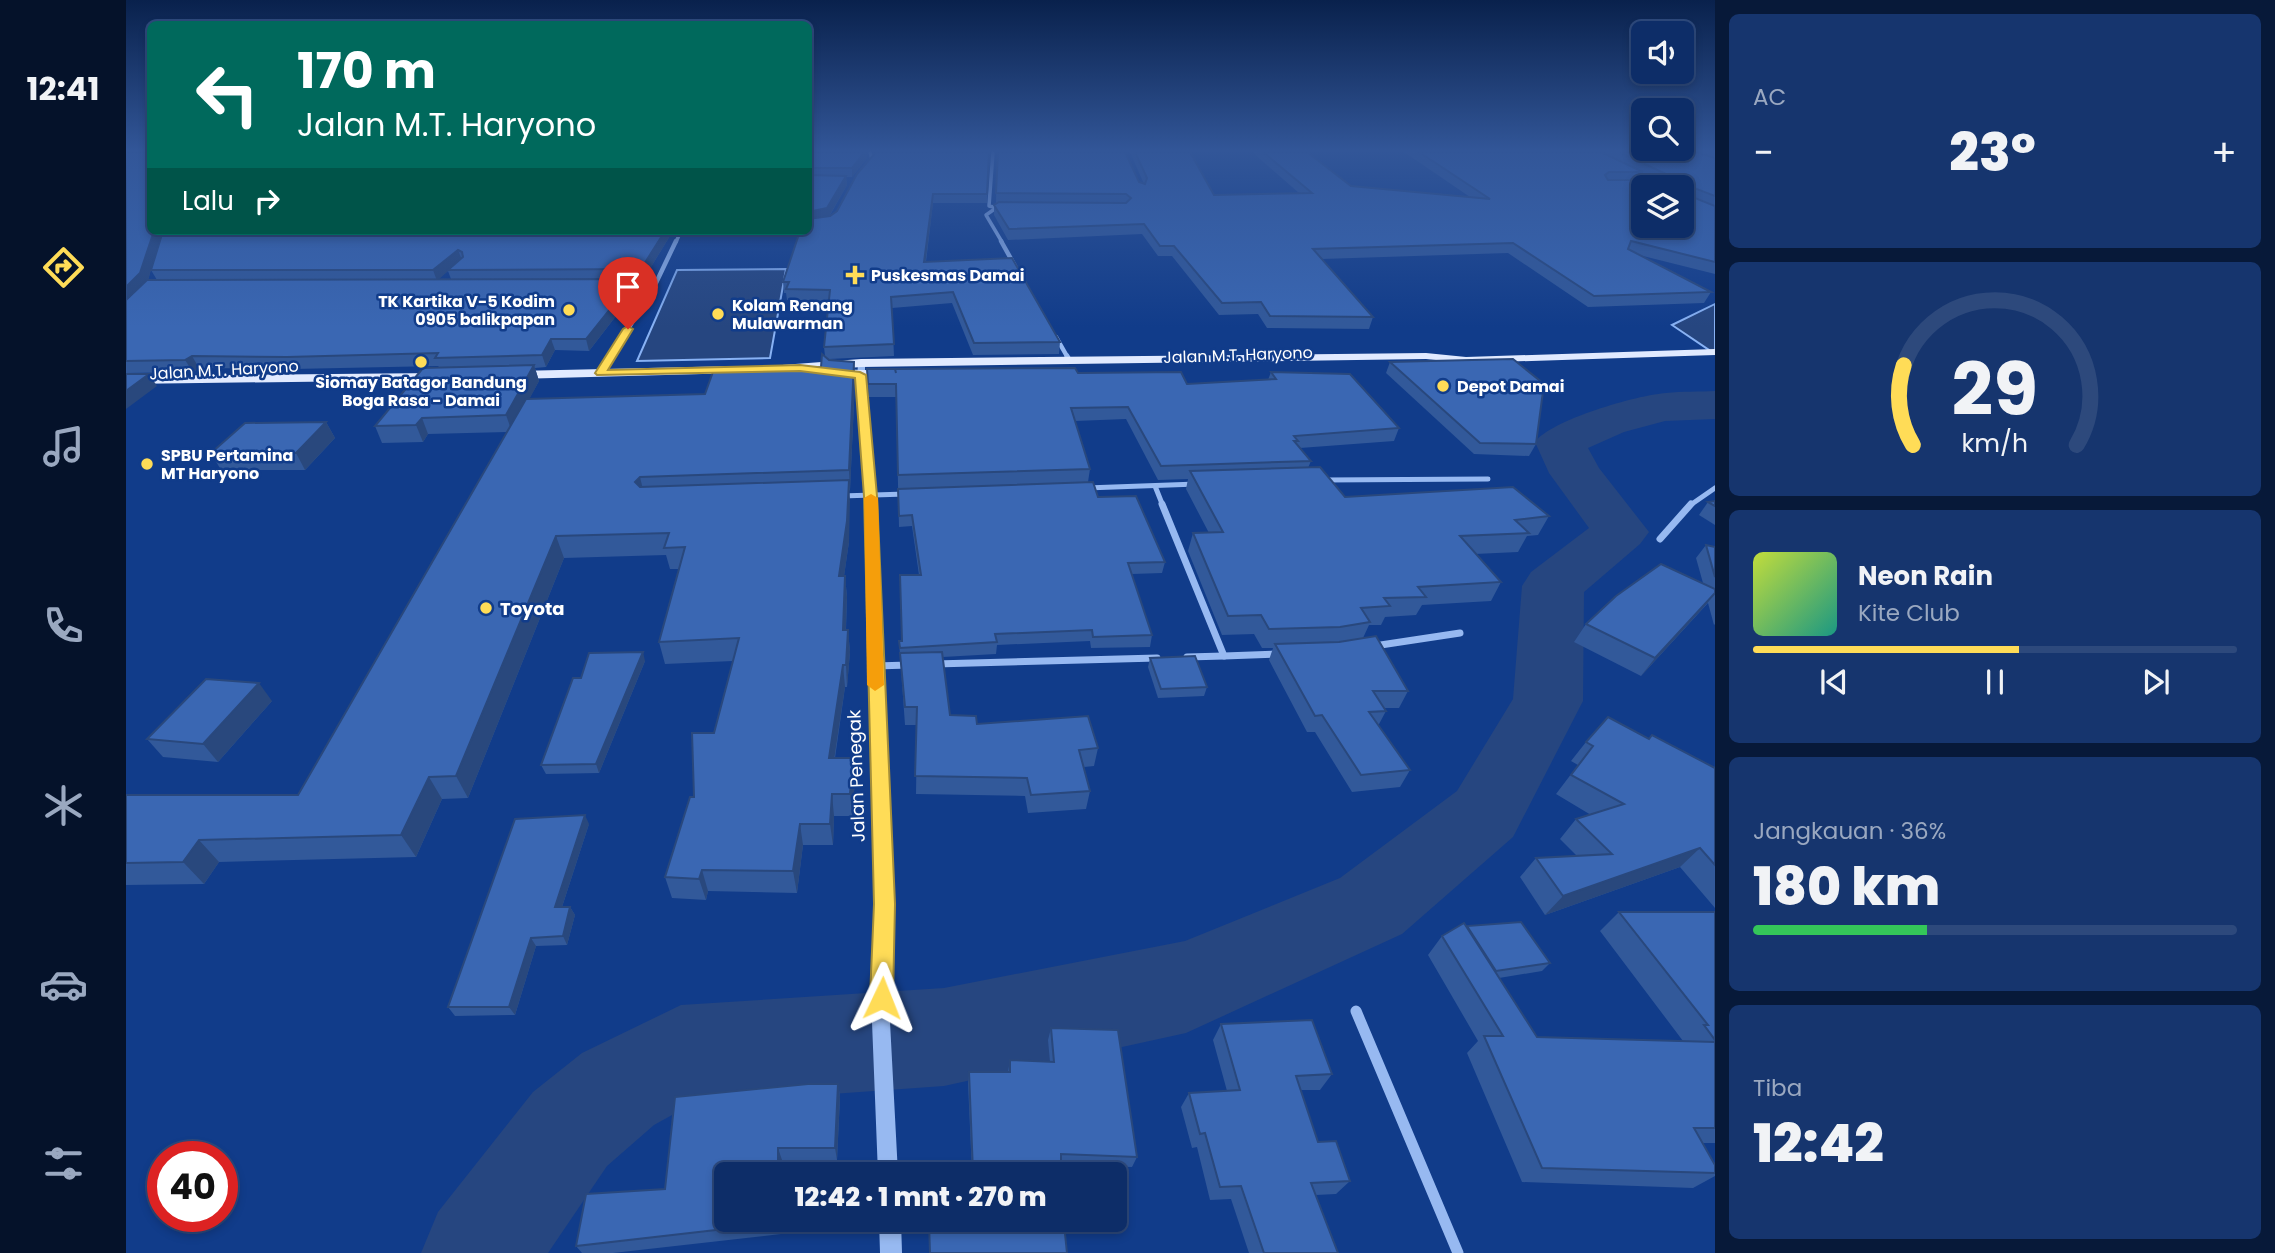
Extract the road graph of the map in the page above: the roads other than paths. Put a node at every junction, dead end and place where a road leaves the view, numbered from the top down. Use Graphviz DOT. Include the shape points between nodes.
graph roads {
  1 [pos="992,210"];
  2 [pos="679,235"];
  3 [pos="1018,271"];
  4 [pos="615,285"];
  5 [pos="655,285"];
  6 [pos="1051,327"];
  7 [pos="1715,352"];
  8 [pos="1661,355"];
  9 [pos="1426,356"];
  10 [pos="1466,360"];
  11 [pos="1070,361"];
  12 [pos="1715,361"];
  13 [pos="1440,366"];
  14 [pos="861,369"];
  15 [pos="601,373"];
  16 [pos="504,375"];
  17 [pos="449,377"];
  18 [pos="323,379"];
  19 [pos="126,380"];
  20 [pos="126,390"];
  21 [pos="1488,479"];
  22 [pos="1310,480"];
  23 [pos="1206,484"];
  24 [pos="1155,486"];
  25 [pos="1715,488"];
  26 [pos="1074,489"];
  27 [pos="911,494"];
  28 [pos="871,496"];
  29 [pos="831,497"];
  30 [pos="1660,539"];
  31 [pos="1460,634"];
  32 [pos="1370,646"];
  33 [pos="1292,653"];
  34 [pos="1224,656"];
  35 [pos="1168,657"];
  36 [pos="1182,657"];
  37 [pos="930,664"];
  38 [pos="916,665"];
  39 [pos="875,666"];
  40 [pos="1356,1010"];
  41 [pos="887,1162"];
  42 [pos="890,1232"];
  43 [pos="891,1253"];
  44 [pos="1458,1253"];
  1 -- 3 [label="street" via="986,215"];
  2 -- 5 [label="street"];
  4 -- 5 [label="street"];
  5 -- 15 [label="street"];
  6 -- 11 [label="street"];
  7 -- 8 [label="main road, Jalan M.T. Haryono"];
  8 -- 10 [label="main road, Jalan M.T. Haryono"];
  8 -- 12 [label="main road, Jalan M.T. Haryono"];
  9 -- 10 [label="main road, Jalan M.T. Haryono"];
  9 -- 11 [label="main road, Jalan M.T. Haryono"];
  9 -- 13 [label="main road"];
  10 -- 13 [label="main road, Jalan M.T. Haryono"];
  11 -- 14 [label="main road, Jalan M.T. Haryono"];
  13 -- 14 [label="main road, Jalan M.T. Haryono" via="1094,374"];
  14 -- 15 [label="main road, Jalan M.T. Haryono"];
  14 -- 28 [label="street, Jalan Penegak"];
  15 -- 16 [label="main road, Jalan M.T. Haryono"];
  17 -- 18 [label="main road, Jalan M.T. Haryono"];
  18 -- 19 [label="main road, Jalan M.T. Haryono"];
  18 -- 20 [label="main road, Jalan M.T. Haryono" via="274,387"];
  21 -- 22 [label="street"];
  23 -- 24 [label="street"];
  24 -- 26 [label="street"];
  24 -- 34 [label="street"];
  25 -- 30 [label="street" via="1704,492"];
  27 -- 28 [label="street"];
  28 -- 29 [label="street"];
  28 -- 39 [label="street, Jalan Penegak"];
  31 -- 32 [label="street"];
  33 -- 34 [label="street"];
  34 -- 36 [label="street"];
  35 -- 37 [label="street"];
  38 -- 39 [label="street"];
  39 -- 41 [label="street, Jalan Penegak"];
  40 -- 44 [label="street"];
  42 -- 43 [label="street"];
}
